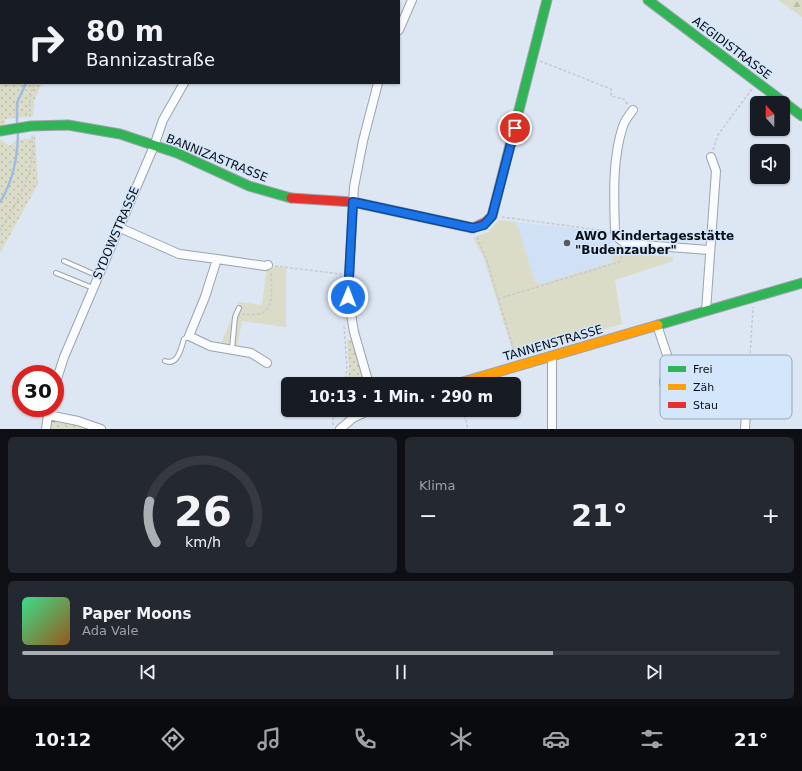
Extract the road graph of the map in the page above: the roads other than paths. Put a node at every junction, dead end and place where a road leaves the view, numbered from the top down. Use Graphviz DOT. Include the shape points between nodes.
graph roads {
  1 [pos="412,0"];
  2 [pos="547,0"];
  3 [pos="648,0"];
  4 [pos="400,28"];
  5 [pos="183,84"];
  6 [pos="378,84"];
  7 [pos="633,110"];
  8 [pos="802,116"];
  9 [pos="3,130"];
  10 [pos="154,146"];
  11 [pos="711,157"];
  12 [pos="353,202"];
  13 [pos="118,227"];
  14 [pos="709,250"];
  15 [pos="217,259"];
  16 [pos="64,261"];
  17 [pos="270,265"];
  18 [pos="56,272"];
  19 [pos="98,276"];
  20 [pos="802,283"];
  21 [pos="93,288"];
  22 [pos="239,308"];
  23 [pos="706,311"];
  24 [pos="657,325"];
  25 [pos="189,336"];
  26 [pos="232,350"];
  27 [pos="667,355"];
  28 [pos="552,356"];
  29 [pos="164,361"];
  30 [pos="267,363"];
  31 [pos="61,365"];
  32 [pos="367,377"];
  33 [pos="480,377"];
  34 [pos="64,416"];
  35 [pos="48,417"];
  36 [pos="355,417"];
  37 [pos="746,419"];
  38 [pos="46,429"];
  39 [pos="101,429"];
  40 [pos="340,429"];
  41 [pos="552,429"];
  42 [pos="745,429"];
  1 -- 4 [label="street"];
  2 -- 12 [label="street, BANNIZASTRASSE" via="492,216 484,225 473,228"];
  3 -- 8 [label="street, AEGIDISTRASSE"];
  5 -- 10 [label="street, SYDOWSTRASSE" via="163,120"];
  6 -- 12 [label="street" via="363,141"];
  7 -- 14 [label="street" via="623,124 616,161 615,232 620,241 629,244"];
  9 -- 10 [label="street, BANNIZASTRASSE" via="68,125 120,134"];
  10 -- 12 [label="street, BANNIZASTRASSE" via="177,153 249,186 289,198"];
  10 -- 13 [label="street, SYDOWSTRASSE"];
  11 -- 14 [label="street" via="716,171"];
  12 -- 32 [label="street" via="348,297 354,332"];
  13 -- 15 [label="street" via="179,254"];
  13 -- 19 [label="street, SYDOWSTRASSE"];
  14 -- 23 [label="street"];
  15 -- 17 [label="street"];
  15 -- 25 [label="street"];
  16 -- 19 [label="lane"];
  18 -- 21 [label="lane"];
  19 -- 21 [label="street, SYDOWSTRASSE"];
  20 -- 23 [label="street, TANNENSTRASSE"];
  21 -- 31 [label="street, SYDOWSTRASSE"];
  22 -- 26 [label="lane"];
  23 -- 24 [label="street, TANNENSTRASSE"];
  24 -- 27 [label="street"];
  24 -- 28 [label="street, TANNENSTRASSE"];
  25 -- 26 [label="street" via="210,346"];
  25 -- 29 [label="lane" via="184,338 176,358 172,362"];
  26 -- 30 [label="street" via="251,353"];
  28 -- 33 [label="street, TANNENSTRASSE"];
  28 -- 41 [label="street"];
  34 -- 39 [label="street"];
  35 -- 38 [label="street"];
  36 -- 40 [label="street"];
  37 -- 42 [label="street"];
}
